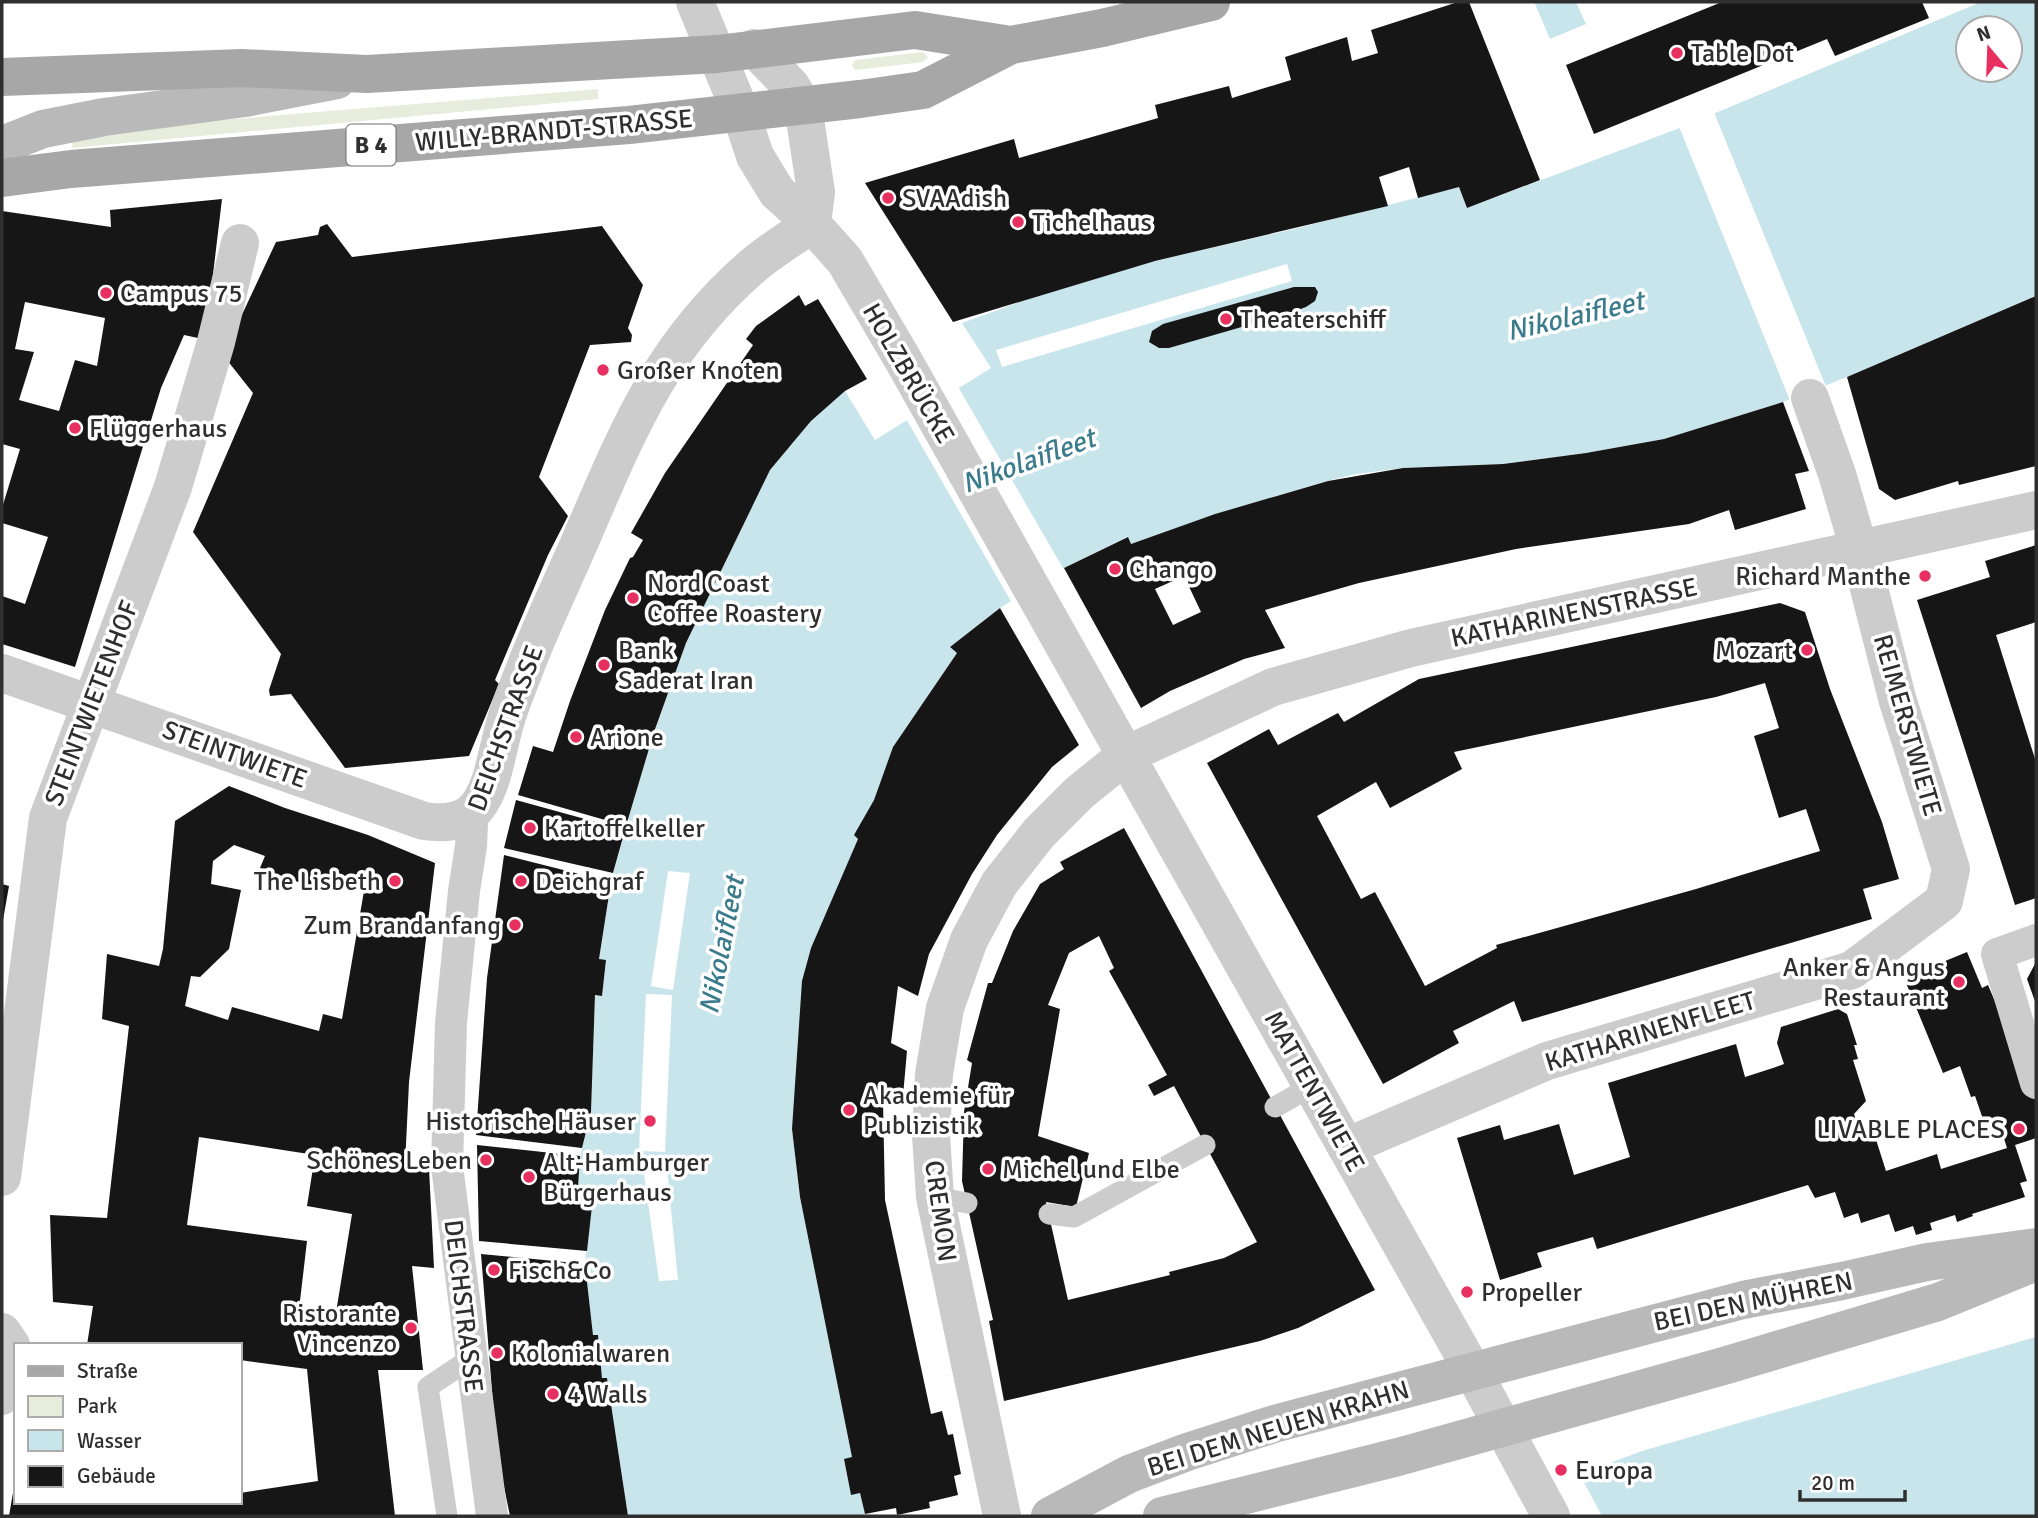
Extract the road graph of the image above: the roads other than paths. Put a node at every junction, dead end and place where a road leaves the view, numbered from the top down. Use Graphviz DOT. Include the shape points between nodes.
graph roads {
  1 [pos="695,2"];
  2 [pos="1211,2"];
  3 [pos="1011,45"];
  4 [pos="754,48"];
  5 [pos="717,54"];
  6 [pos="367,74"];
  7 [pos="2,77"];
  8 [pos="803,106"];
  9 [pos="741,113"];
  10 [pos="2,145"];
  11 [pos="2,177"];
  12 [pos="812,224"];
  13 [pos="240,243"];
  14 [pos="1810,398"];
  15 [pos="2036,510"];
  16 [pos="1859,549"];
  17 [pos="2,673"];
  18 [pos="90,704"];
  19 [pos="1126,755"];
  20 [pos="470,814"];
  21 [pos="1944,901"];
  22 [pos="2036,940"];
  23 [pos="2036,1083"];
  24 [pos="1312,1086"];
  25 [pos="1275,1107"];
  26 [pos="1205,1145"];
  27 [pos="1346,1147"];
  28 [pos="2,1177"];
  29 [pos="1049,1214"];
  30 [pos="2036,1247"];
  31 [pos="2036,1262"];
  32 [pos="2,1332"];
  33 [pos="470,1359"];
  34 [pos="1472,1370"];
  35 [pos="2,1396"];
  36 [pos="1504,1428"];
  37 [pos="1543,1501"];
  38 [pos="447,1516"];
  39 [pos="492,1516"];
  40 [pos="1002,1516"];
  41 [pos="1050,1516"];
  42 [pos="1162,1516"];
  1 -- 5 [label="street, HOLZBRÜCKE"];
  2 -- 3 [label="main road, WILLY-BRANDT-STRASSE / B 4"];
  3 -- 4 [label="main road, WILLY-BRANDT-STRASSE / B 4" via="915,30"];
  3 -- 8 [label="main road, WILLY-BRANDT-STRASSE / B 4" via="923,90"];
  4 -- 5 [label="main road, WILLY-BRANDT-STRASSE / B 4"];
  4 -- 8 [label="street" via="792,86"];
  5 -- 6 [label="main road, WILLY-BRANDT-STRASSE / B 4"];
  5 -- 9 [label="street, HOLZBRÜCKE"];
  6 -- 7 [label="main road, WILLY-BRANDT-STRASSE / B 4" via="242,68"];
  6 -- 10 [label="main road, WILLY-BRANDT-STRASSE" via="245,98 104,117 44,129"];
  8 -- 9 [label="main road, WILLY-BRANDT-STRASSE / B 4"];
  8 -- 12 [label="street" via="816,192"];
  9 -- 11 [label="main road, WILLY-BRANDT-STRASSE / B 4"];
  9 -- 12 [label="street, HOLZBRÜCKE" via="755,156 777,192"];
  12 -- 19 [label="street, HOLZBRÜCKE" via="845,261"];
  12 -- 20 [label="street, DEICHSTRASSE" via="756,264 719,299 679,345 640,406 522,675 483,799"];
  13 -- 18 [label="street, STEINTWIETENHOF" via="173,487"];
  14 -- 16 [label="street, REIMERSTWIETE"];
  15 -- 16 [label="street, KATHARINENSTRASSE"];
  16 -- 19 [label="street, KATHARINENSTRASSE" via="1399,651 1273,687"];
  16 -- 21 [label="street, REIMERSTWIETE" via="1897,698 1951,869"];
  17 -- 18 [label="street, STEINTWIETE"];
  18 -- 20 [label="street, STEINTWIETE" via="424,821 451,822"];
  18 -- 28 [label="street, STEINTWIETENHOF" via="48,818"];
  19 -- 24 [label="street, MATTENTWIETE"];
  19 -- 40 [label="street, CREMON" via="1039,833 999,884 969,940 945,1008 934,1074 931,1135 951,1200"];
  20 -- 33 [label="street, DEICHSTRASSE" via="471,846 451,1023 447,1166"];
  21 -- 27 [label="street, KATHARINENFLEET" via="1852,970 1547,1061"];
  22 -- 23 [label="street" via="1997,954"];
  24 -- 25 [label="lane"];
  24 -- 27 [label="street, MATTENTWIETE"];
  26 -- 29 [label="lane" via="1074,1217"];
  27 -- 34 [label="street, MATTENTWIETE"];
  30 -- 34 [label="main road, BEI DEN MÜHREN" via="1927,1262 1743,1300"];
  31 -- 36 [label="main road, BEI DEN MÜHREN" via="1938,1302"];
  32 -- 35 [label="street" via="10,1345 8,1384"];
  33 -- 38 [label="lane" via="428,1387"];
  33 -- 39 [label="street, DEICHSTRASSE"];
  34 -- 36 [label="street, MATTENTWIETE"];
  34 -- 41 [label="main road, BEI DEM NEUEN KRAHN" via="1187,1452 1129,1474"];
  36 -- 37 [label="street, MATTENTWIETE"];
  36 -- 42 [label="main road, BEI DEM NEUEN KRAHN"];
}
